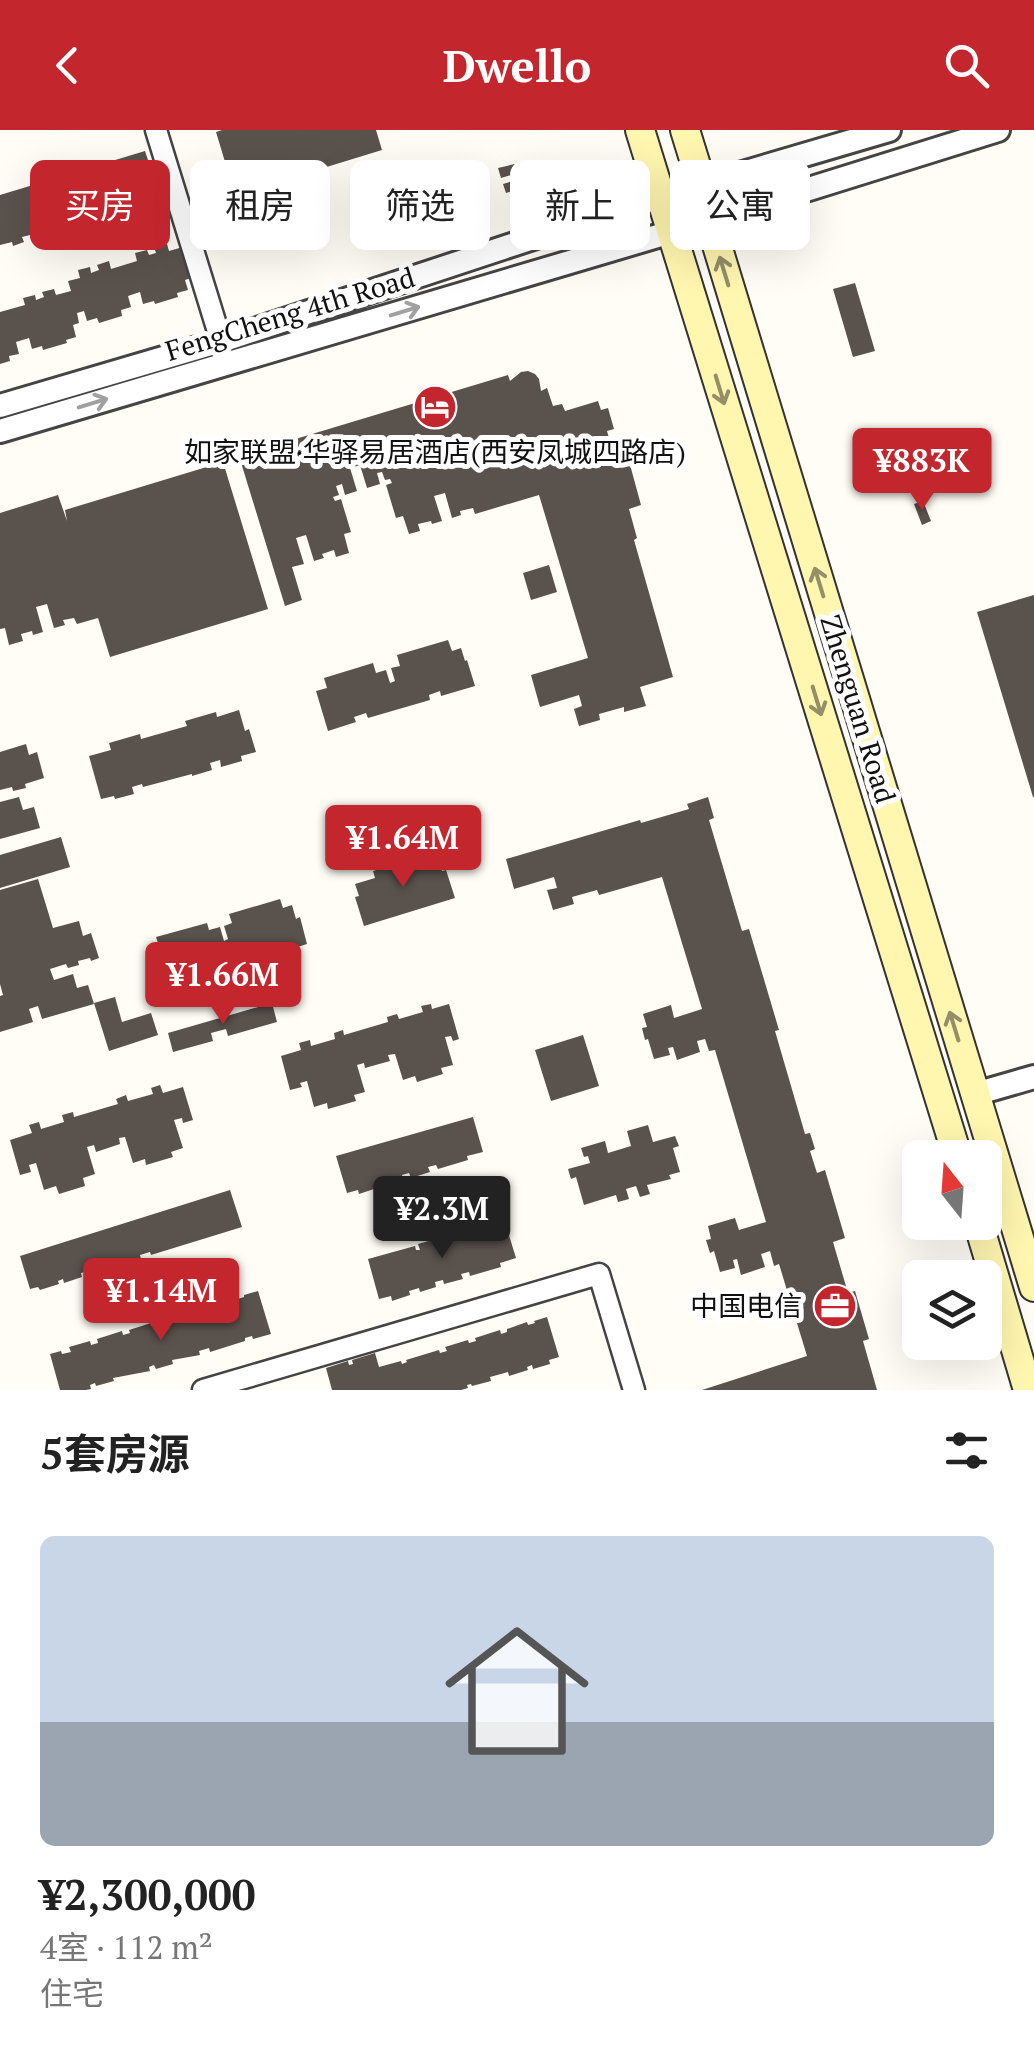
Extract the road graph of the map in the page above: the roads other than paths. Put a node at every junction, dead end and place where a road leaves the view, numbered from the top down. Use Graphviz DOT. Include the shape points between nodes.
graph roads {
  1 [pos="156,130"];
  2 [pos="640,130"];
  3 [pos="685,130"];
  4 [pos="889,130"];
  5 [pos="998,130"];
  6 [pos="694,160"];
  7 [pos="787,160"];
  8 [pos="810,188"];
  9 [pos="670,194"];
  10 [pos="661,197"];
  11 [pos="670,228"];
  12 [pos="670,232"];
  13 [pos="677,250"];
  14 [pos="717,250"];
  15 [pos="221,342"];
  16 [pos="0,406"];
  17 [pos="0,431"];
  18 [pos="1034,1077"];
  19 [pos="975,1094"];
  20 [pos="952,1140"];
  21 [pos="983,1240"];
  22 [pos="1034,1287"];
  23 [pos="204,1390"];
  24 [pos="634,1390"];
  25 [pos="1028,1390"];
  1 -- 15 [label="street"];
  2 -- 10 [label="main road, Zhenguan Road"];
  3 -- 6 [label="main road, Zhenguan Road"];
  4 -- 7 [label="street, FengCheng 4th Road"];
  5 -- 8 [label="street, FengCheng 4th Road"];
  9 -- 10 [label="street, FengCheng 4th Road"];
  10 -- 11 [label="main road, Zhenguan Road"];
  10 -- 15 [label="street, FengCheng 4th Road"];
  17 -- 12 [label="street, FengCheng 4th Road, one-way"];
  13 -- 20 [label="main road, Zhenguan Road, one-way"];
  19 -- 14 [label="main road, Zhenguan Road, one-way"];
  15 -- 16 [label="street, FengCheng 4th Road"];
  18 -- 19 [label="street"];
  19 -- 22 [label="main road, Zhenguan Road"];
  21 -- 25 [label="main road"];
  23 -- 24 [label="street" via="599,1274"];
}
